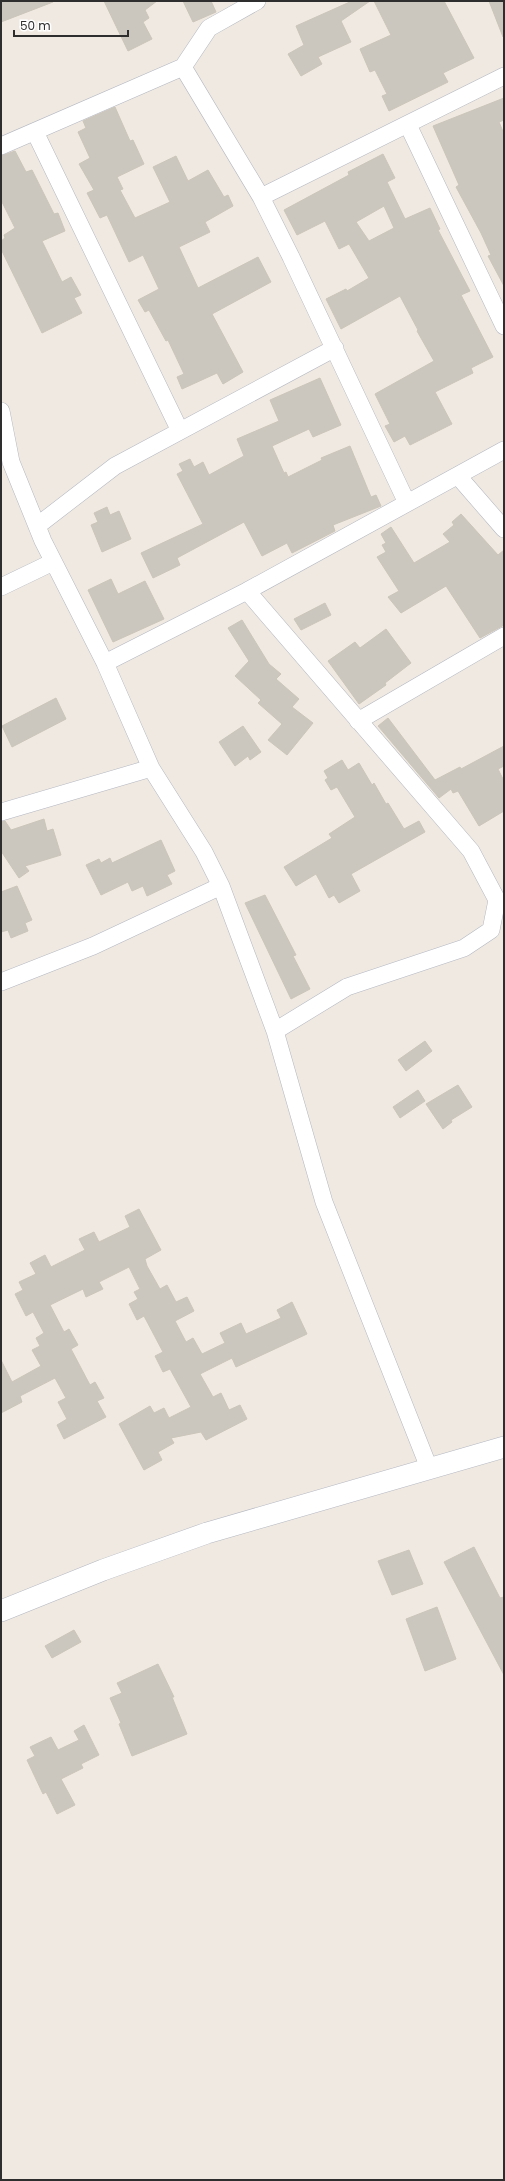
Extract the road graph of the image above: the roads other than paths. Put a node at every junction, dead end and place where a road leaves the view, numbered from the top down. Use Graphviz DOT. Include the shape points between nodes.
graph roads {
  1 [pos="258,1"];
  2 [pos="183,67"];
  3 [pos="504,76"];
  4 [pos="408,125"];
  5 [pos="35,132"];
  6 [pos="1,146"];
  7 [pos="260,197"];
  8 [pos="504,326"];
  9 [pos="335,348"];
  10 [pos="1,411"];
  11 [pos="180,431"];
  12 [pos="504,450"];
  13 [pos="6,465"];
  14 [pos="458,476"];
  15 [pos="407,503"];
  16 [pos="37,526"];
  17 [pos="504,529"];
  18 [pos="54,562"];
  19 [pos="1,587"];
  20 [pos="247,591"];
  21 [pos="504,636"];
  22 [pos="105,663"];
  23 [pos="358,720"];
  24 [pos="151,768"];
  25 [pos="1,812"];
  26 [pos="221,886"];
  27 [pos="1,982"];
  28 [pos="274,1032"];
  29 [pos="504,1447"];
  30 [pos="430,1468"];
  31 [pos="1,1611"];
  1 -- 2 [label="street" via="209,28"];
  2 -- 5 [label="street"];
  2 -- 7 [label="street"];
  3 -- 4 [label="street"];
  4 -- 7 [label="street"];
  4 -- 8 [label="street"];
  5 -- 6 [label="street"];
  5 -- 11 [label="street"];
  7 -- 9 [label="street"];
  9 -- 11 [label="street"];
  9 -- 15 [label="street"];
  10 -- 13 [label="street"];
  11 -- 16 [label="street" via="115,466"];
  12 -- 14 [label="street"];
  13 -- 16 [label="street"];
  14 -- 15 [label="street"];
  14 -- 17 [label="street"];
  15 -- 20 [label="street"];
  16 -- 18 [label="street"];
  18 -- 19 [label="street"];
  18 -- 22 [label="street"];
  20 -- 22 [label="street"];
  20 -- 23 [label="street"];
  21 -- 23 [label="street"];
  22 -- 24 [label="street"];
  23 -- 28 [label="street" via="471,851 497,900 491,930 464,948 347,987"];
  24 -- 25 [label="street"];
  24 -- 26 [label="street" via="204,852"];
  26 -- 27 [label="street" via="94,946"];
  26 -- 28 [label="street"];
  28 -- 30 [label="street" via="324,1202"];
  29 -- 30 [label="street"];
  30 -- 31 [label="street" via="207,1533"];
}
